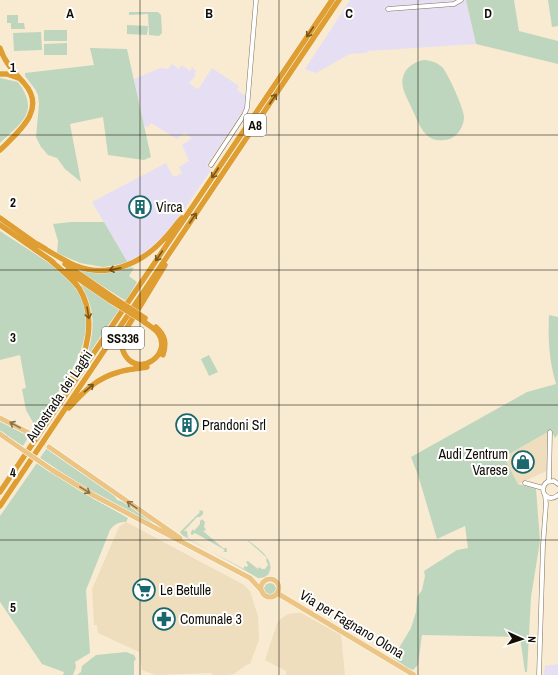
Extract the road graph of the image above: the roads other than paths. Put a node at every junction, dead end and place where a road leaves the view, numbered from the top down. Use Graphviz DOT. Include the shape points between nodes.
graph roads {
  1 [pos="256,0"];
  2 [pos="332,0"];
  3 [pos="339,0"];
  4 [pos="461,0"];
  5 [pos="388,9"];
  6 [pos="0,48"];
  7 [pos="0,74"];
  8 [pos="18,78"];
  9 [pos="0,150"];
  10 [pos="211,165"];
  11 [pos="196,201"];
  12 [pos="0,218"];
  13 [pos="0,225"];
  14 [pos="37,244"];
  15 [pos="171,251"];
  16 [pos="50,260"];
  17 [pos="113,299"];
  18 [pos="144,320"];
  19 [pos="0,418"];
  20 [pos="47,422"];
  21 [pos="54,426"];
  22 [pos="550,432"];
  23 [pos="29,433"];
  24 [pos="0,434"];
  25 [pos="49,447"];
  26 [pos="549,481"];
  27 [pos="558,483"];
  28 [pos="525,484"];
  29 [pos="543,488"];
  30 [pos="0,492"];
  31 [pos="558,494"];
  32 [pos="545,495"];
  33 [pos="552,498"];
  34 [pos="0,506"];
  35 [pos="546,508"];
  36 [pos="194,548"];
  37 [pos="250,578"];
  38 [pos="265,580"];
  39 [pos="260,590"];
  40 [pos="277,593"];
  41 [pos="414,675"];
  42 [pos="539,675"];
  1 -- 10 [label="street" via="247,108"];
  2 -- 11 [label="highway, Autostrada dei Laghi / A8, one-way"];
  15 -- 3 [label="highway, Autostrada dei Laghi / A8, one-way"];
  4 -- 5 [label="street" via="454,4"];
  6 -- 8 [label="highway" via="7,64"];
  7 -- 8 [label="highway"];
  8 -- 9 [label="highway" via="31,95 32,112 25,125"];
  11 -- 14 [label="highway, one-way" via="151,252 136,262 115,270 84,268"];
  11 -- 20 [label="highway, Autostrada dei Laghi / A8, one-way"];
  12 -- 14 [label="highway"];
  13 -- 16 [label="highway"];
  14 -- 17 [label="highway"];
  15 -- 18 [label="highway, SS336" via="122,338 124,352 131,362 136,364 152,361 161,348 157,333"];
  15 -- 21 [label="highway, Autostrada dei Laghi / A8"];
  16 -- 17 [label="highway"];
  16 -- 20 [label="highway, SS336, one-way" via="79,289 88,310 89,328 77,369"];
  17 -- 18 [label="highway, bridge"];
  21 -- 18 [label="highway, one-way" via="86,389 99,379 121,371 148,367 160,359 165,348 164,337 155,325"];
  23 -- 19 [label="main road, one-way"];
  20 -- 30 [label="highway, Autostrada dei Laghi / A8"];
  21 -- 34 [label="highway, Autostrada dei Laghi / A8"];
  22 -- 26 [label="street"];
  24 -- 36 [label="main road, one-way, bridge" via="93,495"];
  36 -- 25 [label="main road, one-way"];
  26 -- 27 [label="street"];
  26 -- 29 [label="street"];
  28 -- 29 [label="street"];
  29 -- 32 [label="street"];
  31 -- 33 [label="street"];
  32 -- 33 [label="street"];
  32 -- 35 [label="street"];
  33 -- 35 [label="street"];
  35 -- 42 [label="street"];
  36 -- 37 [label="main road, Via per Fagnano Olona"];
  37 -- 38 [label="main road, Via per Fagnano Olona"];
  37 -- 39 [label="main road, Via per Fagnano Olona"];
  38 -- 39 [label="main road"];
  38 -- 40 [label="main road, Via per Fagnano Olona" via="275,581 278,585"];
  39 -- 40 [label="main road, Via per Fagnano Olona" via="268,597 273,597"];
  40 -- 41 [label="main road, Via per Fagnano Olona"];
}
